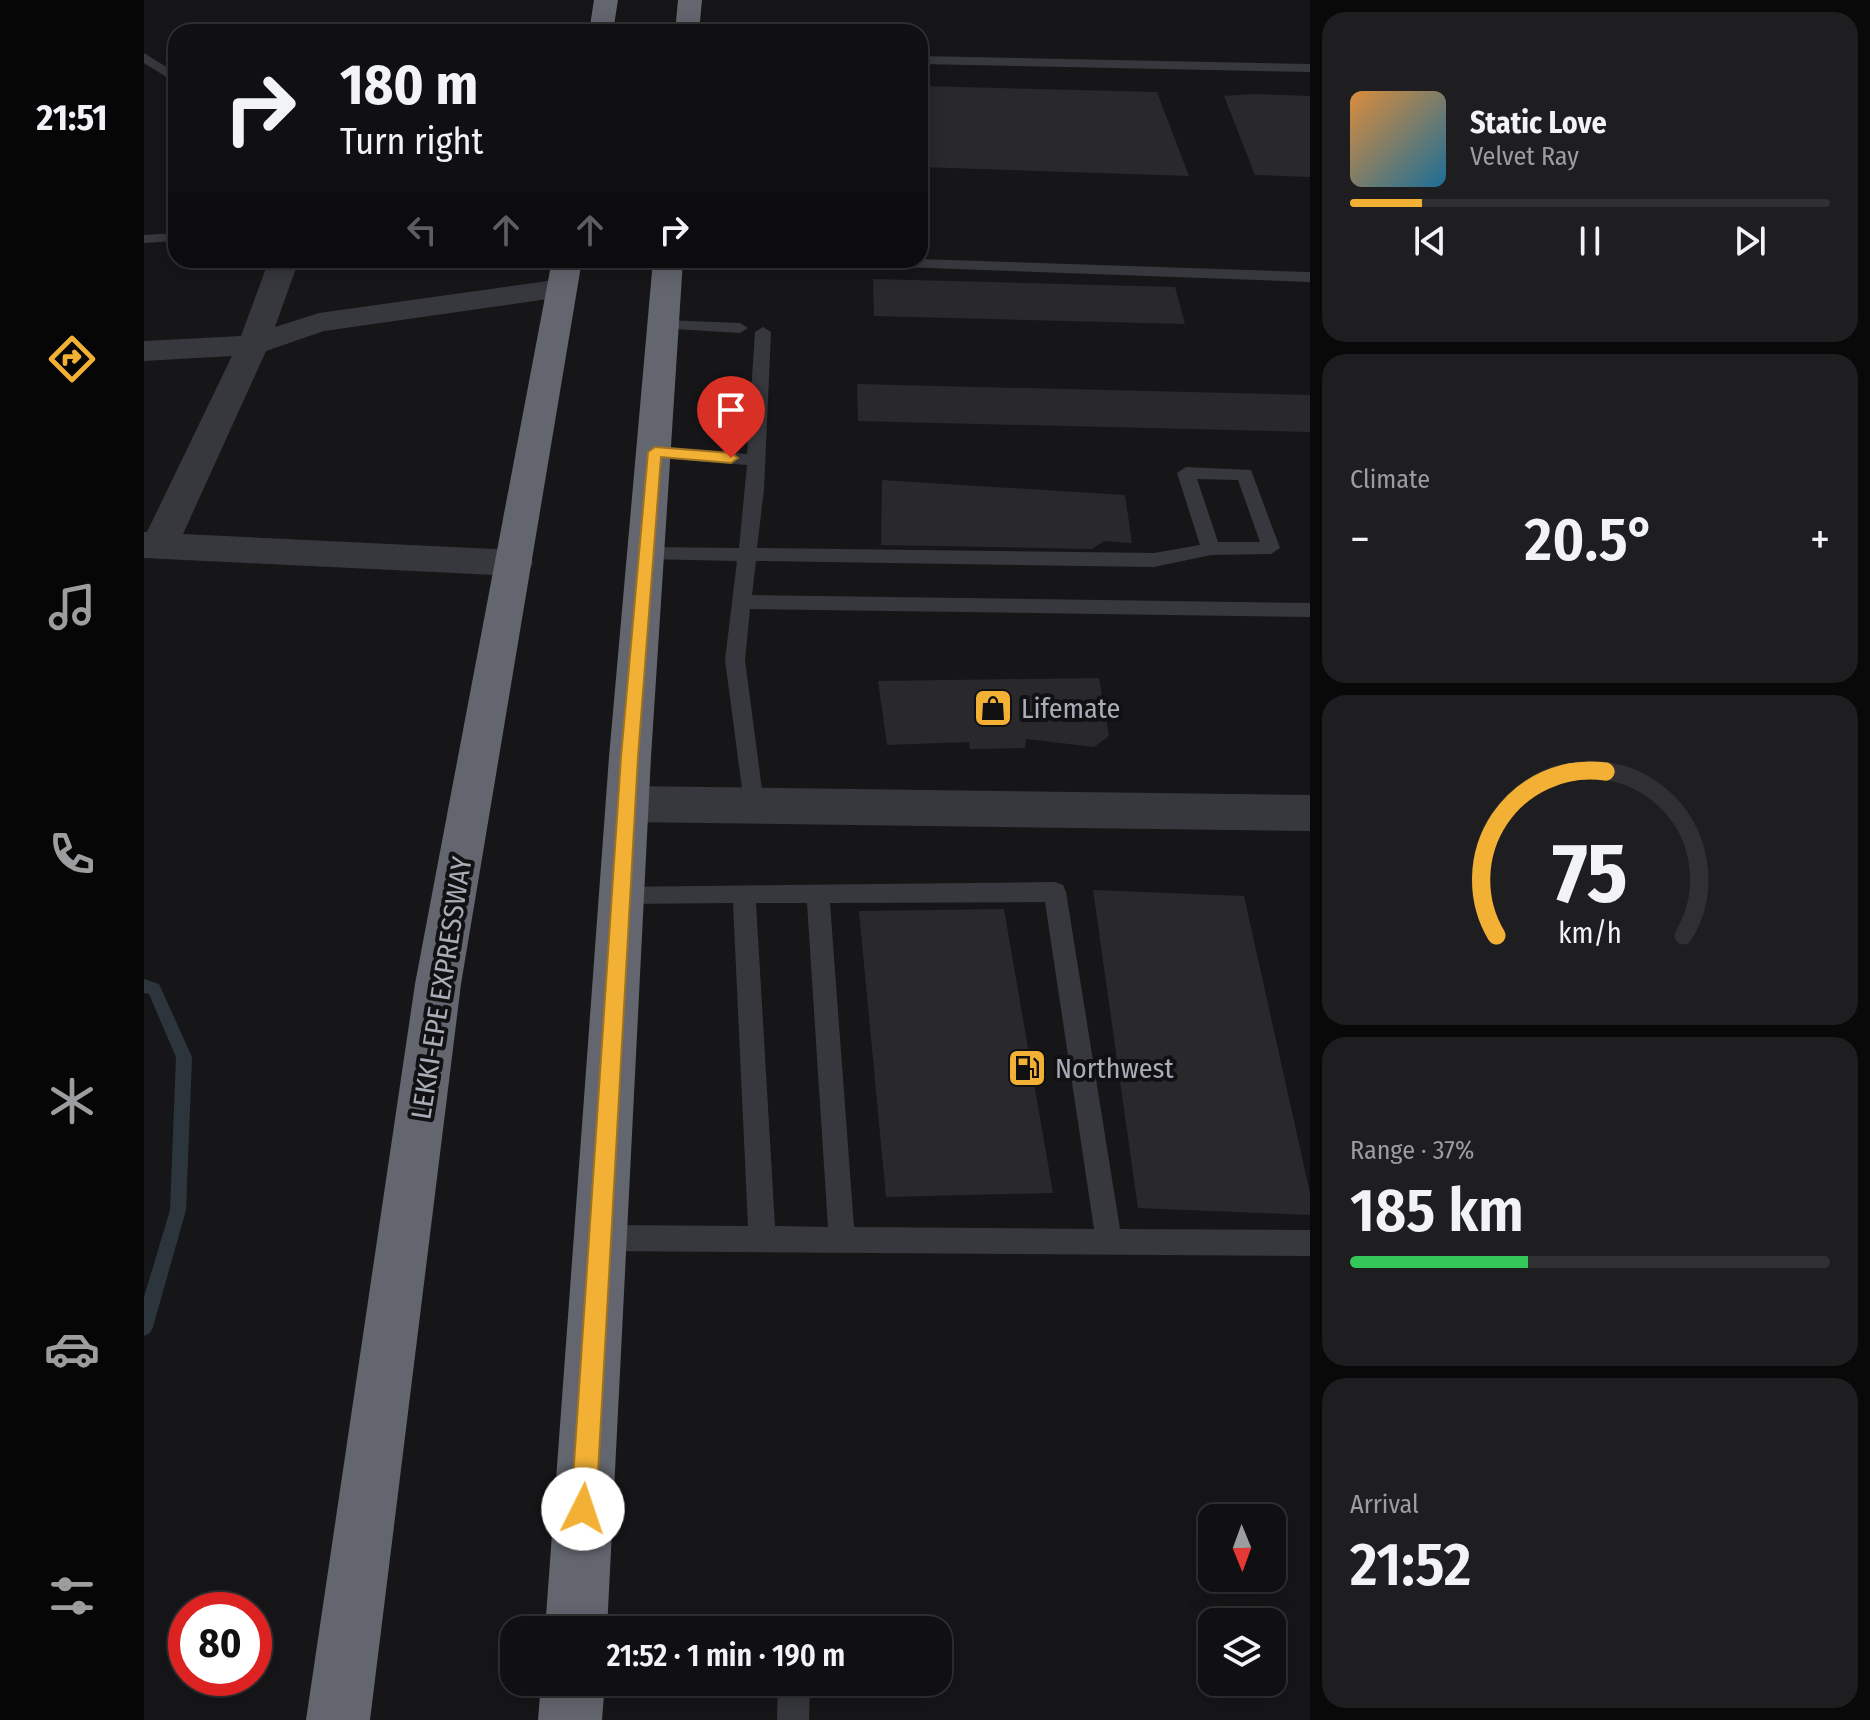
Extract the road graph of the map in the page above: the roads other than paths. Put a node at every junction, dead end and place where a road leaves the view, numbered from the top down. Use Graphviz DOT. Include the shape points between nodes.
graph roads {
  1 [pos="606,0"];
  2 [pos="690,0"];
  3 [pos="602,24"];
  4 [pos="688,24"];
  5 [pos="144,57"];
  6 [pos="928,60"];
  7 [pos="1310,68"];
  8 [pos="168,74"];
  9 [pos="168,238"];
  10 [pos="144,239"];
  11 [pos="928,264"];
  12 [pos="279,268"];
  13 [pos="668,268"];
  14 [pos="564,274"];
  15 [pos="1310,277"];
  16 [pos="250,314"];
  17 [pos="319,322"];
  18 [pos="664,325"];
  19 [pos="740,328"];
  20 [pos="763,332"];
  21 [pos="253,345"];
  22 [pos="144,351"];
  23 [pos="655,452"];
  24 [pos="756,460"];
  25 [pos="151,546"];
  26 [pos="1211,549"];
  27 [pos="645,553"];
  28 [pos="747,555"];
  29 [pos="515,563"];
  30 [pos="742,602"];
  31 [pos="1310,610"];
  32 [pos="627,804"];
  33 [pos="753,805"];
  34 [pos="1310,813"];
  35 [pos="818,892"];
  36 [pos="744,893"];
  37 [pos="621,894"];
  38 [pos="600,1238"];
  39 [pos="762,1239"];
  40 [pos="842,1241"];
  41 [pos="1109,1242"];
  42 [pos="1310,1243"];
  43 [pos="577,1616"];
  44 [pos="572,1696"];
  45 [pos="794,1696"];
  46 [pos="338,1720"];
  47 [pos="570,1720"];
  48 [pos="793,1720"];
  1 -- 3 [label="highway"];
  2 -- 4 [label="highway"];
  5 -- 8 [label="lane"];
  6 -- 7 [label="lane"];
  9 -- 10 [label="lane"];
  11 -- 15 [label="lane"];
  12 -- 16 [label="street"];
  13 -- 18 [label="highway"];
  14 -- 17 [label="street"];
  14 -- 29 [label="highway, LEKKI-EPE EXPRESSWAY"];
  16 -- 17 [label="street"];
  16 -- 21 [label="street"];
  17 -- 21 [label="street"];
  18 -- 19 [label="lane"];
  18 -- 23 [label="highway"];
  20 -- 24 [label="lane"];
  21 -- 22 [label="street"];
  21 -- 25 [label="street"];
  23 -- 24 [label="lane"];
  23 -- 27 [label="highway"];
  24 -- 28 [label="lane"];
  25 -- 29 [label="street"];
  26 -- 26 [label="lane" via="1271,548 1245,474 1186,473"];
  26 -- 28 [label="lane" via="1154,560"];
  27 -- 28 [label="lane"];
  27 -- 32 [label="highway"];
  28 -- 30 [label="lane"];
  29 -- 46 [label="highway, LEKKI-EPE EXPRESSWAY" via="438,984"];
  30 -- 31 [label="lane"];
  30 -- 33 [label="lane" via="735,660"];
  32 -- 33 [label="street"];
  32 -- 37 [label="highway"];
  33 -- 34 [label="street"];
  35 -- 36 [label="lane"];
  35 -- 40 [label="lane"];
  35 -- 41 [label="lane" via="1055,892"];
  36 -- 37 [label="lane"];
  36 -- 39 [label="lane"];
  37 -- 38 [label="highway"];
  38 -- 39 [label="lane"];
  38 -- 43 [label="highway"];
  39 -- 40 [label="lane"];
  40 -- 41 [label="lane"];
  41 -- 42 [label="lane"];
  44 -- 47 [label="highway"];
  45 -- 48 [label="lane"];
}
